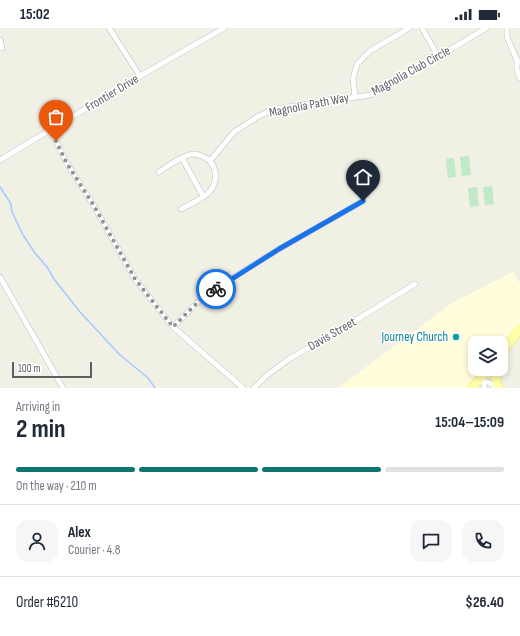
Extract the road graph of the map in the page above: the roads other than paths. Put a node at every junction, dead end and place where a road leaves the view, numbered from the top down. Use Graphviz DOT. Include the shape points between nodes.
graph roads {
  1 [pos="109,28"];
  2 [pos="224,28"];
  3 [pos="409,28"];
  4 [pos="422,28"];
  5 [pos="486,28"];
  6 [pos="507,28"];
  7 [pos="0,40"];
  8 [pos="2,48"];
  9 [pos="438,56"];
  10 [pos="519,61"];
  11 [pos="140,76"];
  12 [pos="520,78"];
  13 [pos="355,97"];
  14 [pos="51,130"];
  15 [pos="182,158"];
  16 [pos="0,160"];
  17 [pos="210,161"];
  18 [pos="159,172"];
  19 [pos="203,196"];
  20 [pos="363,201"];
  21 [pos="182,209"];
  22 [pos="0,277"];
  23 [pos="415,284"];
  24 [pos="173,327"];
  25 [pos="520,329"];
  26 [pos="508,344"];
  27 [pos="484,376"];
  28 [pos="496,376"];
  29 [pos="482,380"];
  30 [pos="63,388"];
  31 [pos="242,388"];
  32 [pos="254,388"];
  33 [pos="472,388"];
  34 [pos="485,388"];
  35 [pos="498,388"];
  1 -- 11 [label="street"];
  2 -- 11 [label="street, Frontier Drive"];
  3 -- 13 [label="street, Magnolia Club Circle" via="370,50 357,64 353,79"];
  4 -- 9 [label="street"];
  5 -- 9 [label="street, Magnolia Club Circle"];
  6 -- 10 [label="street" via="507,37"];
  7 -- 8 [label="street"];
  9 -- 13 [label="street, Magnolia Club Circle" via="370,95"];
  10 -- 12 [label="street" via="517,70"];
  11 -- 14 [label="street, Frontier Drive"];
  13 -- 17 [label="street, Magnolia Path Way" via="272,110 234,132"];
  14 -- 16 [label="street, Frontier Drive"];
  14 -- 24 [label="street" via="66,162 135,279"];
  15 -- 17 [label="street" via="196,154"];
  15 -- 18 [label="street"];
  15 -- 19 [label="street"];
  17 -- 19 [label="street" via="216,175 210,192"];
  19 -- 21 [label="street"];
  20 -- 24 [label="street" via="226,282 202,298"];
  22 -- 30 [label="street"];
  23 -- 32 [label="street, Davis Street" via="289,359"];
  24 -- 31 [label="street"];
  25 -- 26 [label="main road"];
  27 -- 29 [label="main road"];
  28 -- 35 [label="main road"];
  29 -- 33 [label="main road"];
  29 -- 34 [label="street"];
  29 -- 35 [label="street"];
}
